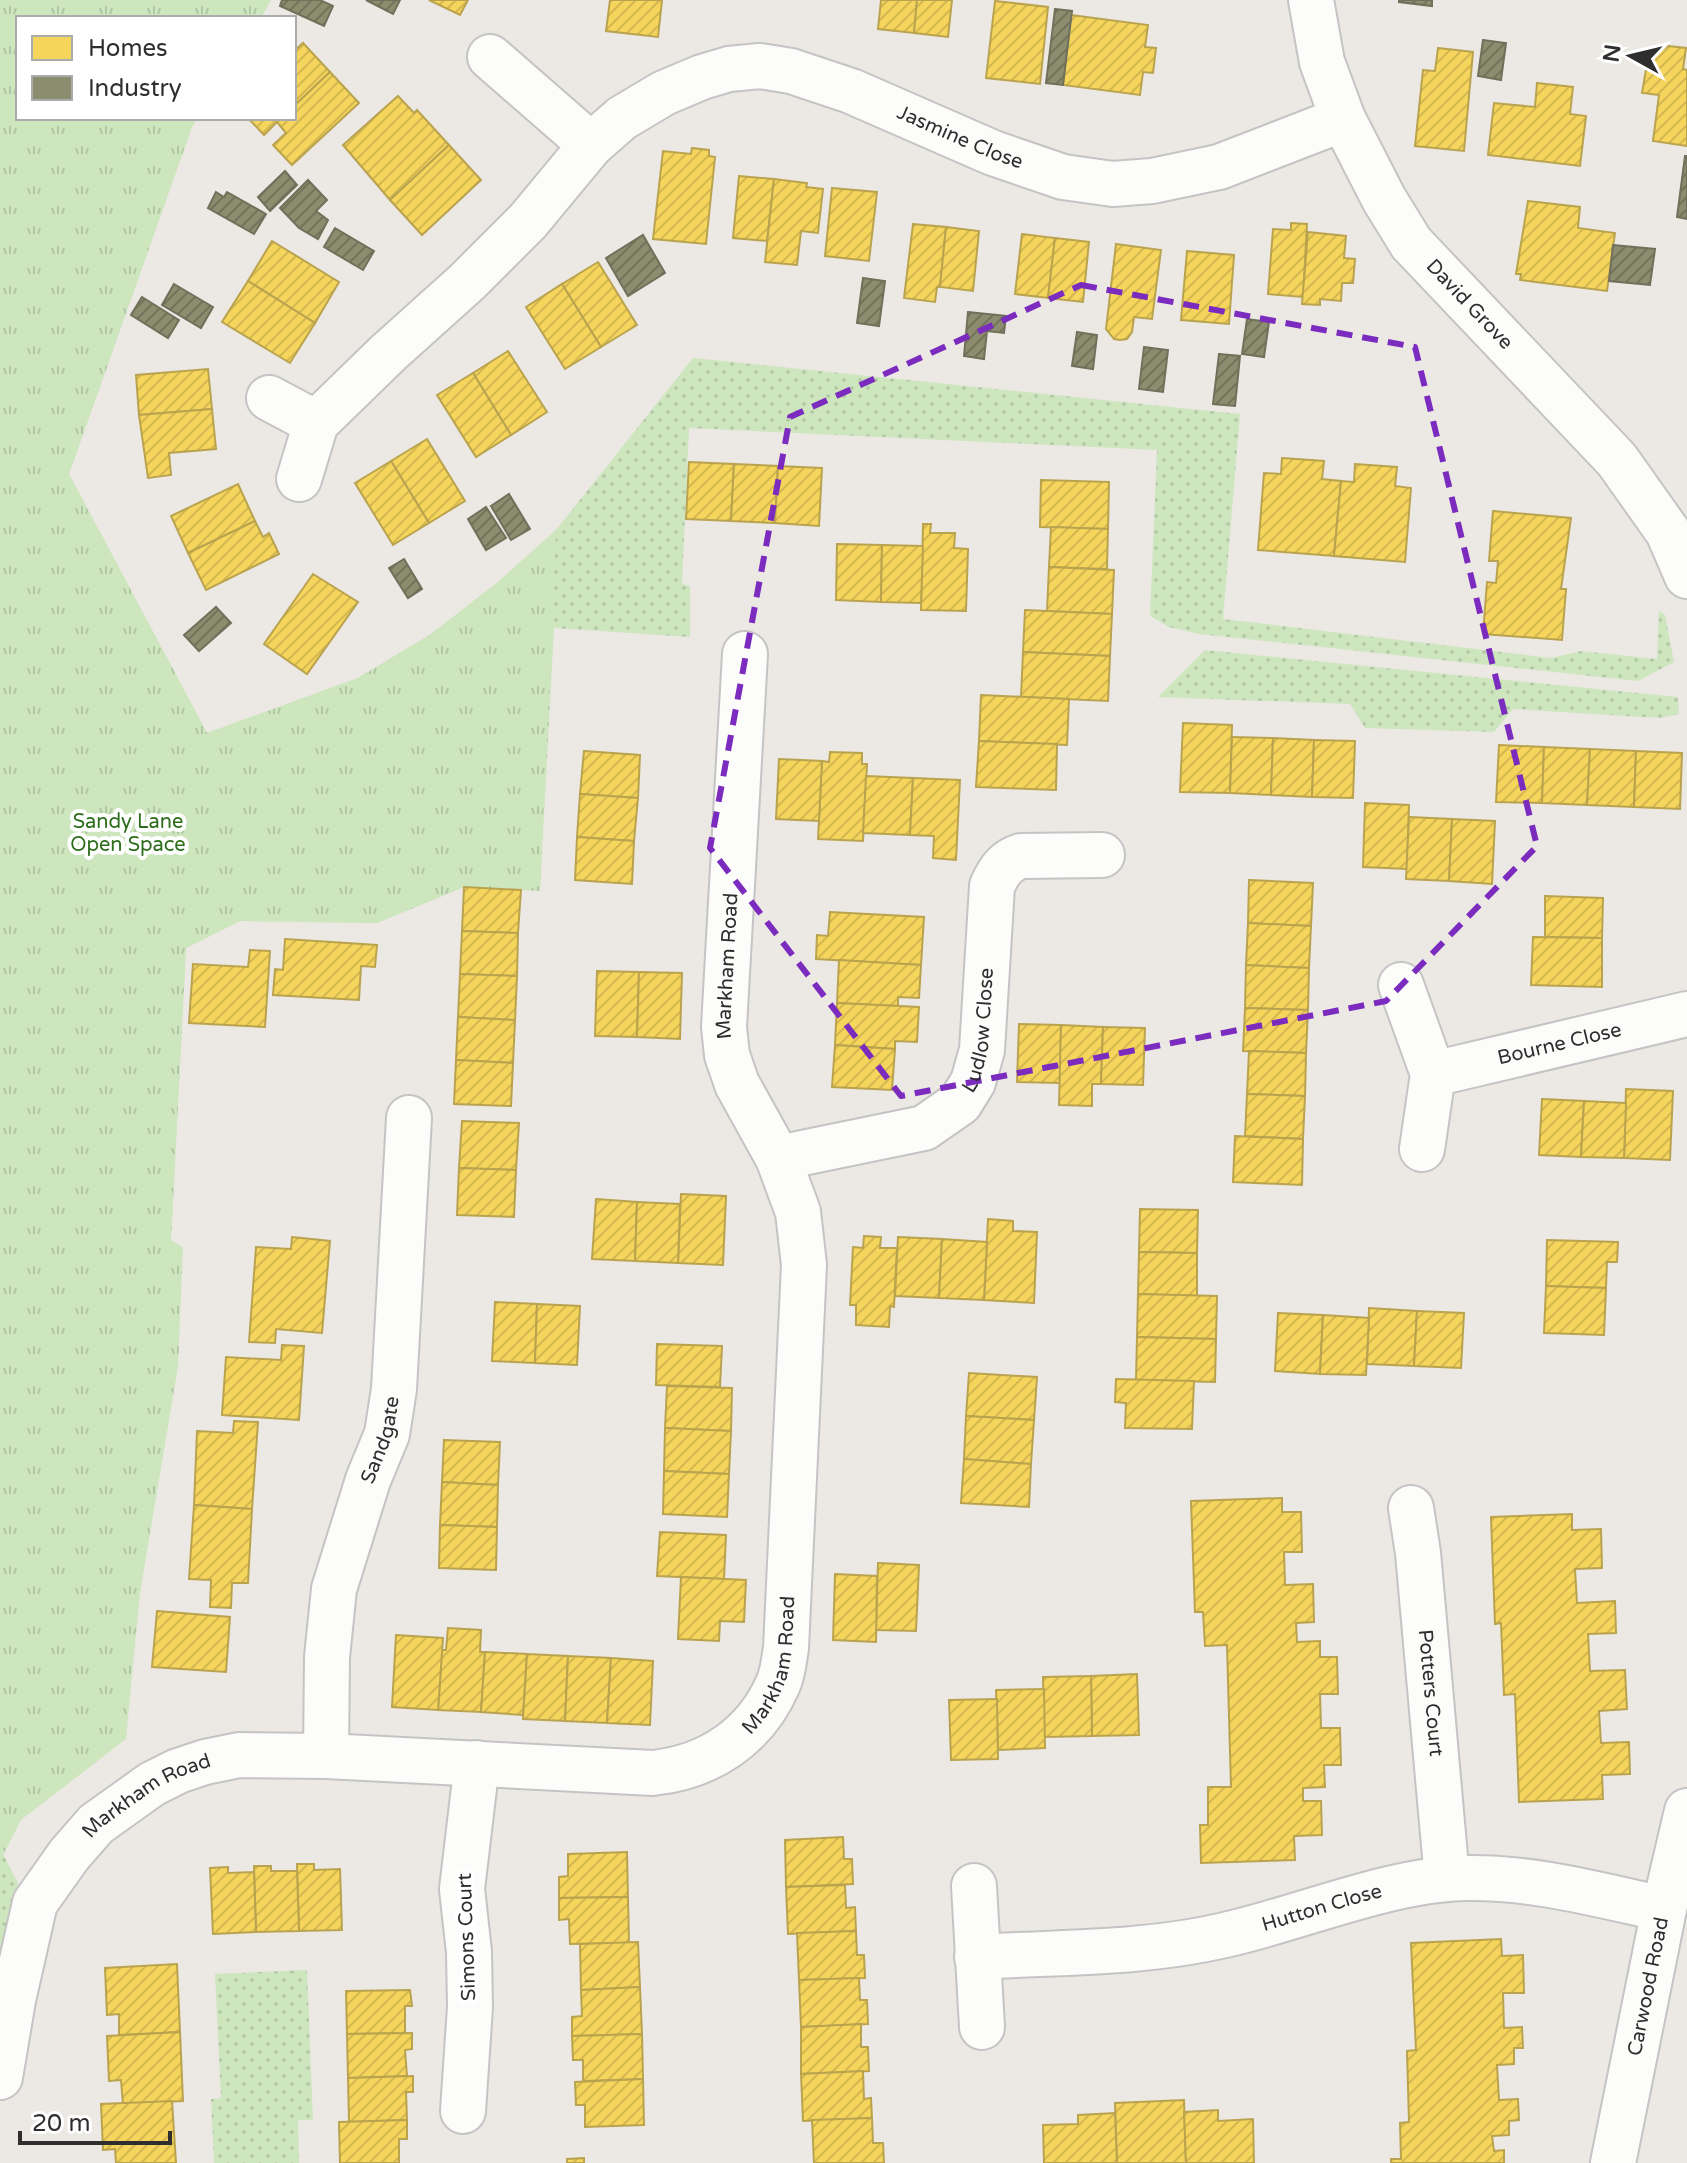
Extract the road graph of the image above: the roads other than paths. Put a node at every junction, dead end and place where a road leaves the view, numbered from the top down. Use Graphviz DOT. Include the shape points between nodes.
graph roads {
  1 [pos="1311,0"];
  2 [pos="490,57"];
  3 [pos="1343,119"];
  4 [pos="591,145"];
  5 [pos="269,398"];
  6 [pos="316,423"];
  7 [pos="299,479"];
  8 [pos="1687,576"];
  9 [pos="745,654"];
  10 [pos="1102,855"];
  11 [pos="1401,985"];
  12 [pos="1687,1014"];
  13 [pos="1433,1074"];
  14 [pos="409,1118"];
  15 [pos="1422,1149"];
  16 [pos="778,1158"];
  17 [pos="1411,1508"];
  18 [pos="326,1756"];
  19 [pos="477,1763"];
  20 [pos="1687,1811"];
  21 [pos="1447,1879"];
  22 [pos="974,1886"];
  23 [pos="1664,1909"];
  24 [pos="977,1957"];
  25 [pos="982,2027"];
  26 [pos="0,2077"];
  27 [pos="463,2111"];
  28 [pos="1613,2163"];
  1 -- 3 [label="street, David Grove" via="1322,62"];
  2 -- 4 [label="street"];
  3 -- 4 [label="street, Jasmine Close" via="1219,167 1113,184 1063,177 993,153 851,91 760,66 729,69 664,93 622,118"];
  3 -- 8 [label="street, David Grove" via="1411,243 1617,460 1668,532"];
  4 -- 6 [label="street, Jasmine Close" via="518,232"];
  5 -- 6 [label="street"];
  6 -- 7 [label="street, Jasmine Close"];
  9 -- 16 [label="street, Markham Road" via="724,1027 737,1084"];
  10 -- 16 [label="street, Ludlow Close" via="1021,856 999,872 992,886 982,1050 960,1103 924,1128"];
  11 -- 13 [label="street"];
  12 -- 13 [label="street, Bourne Close"];
  13 -- 15 [label="street"];
  14 -- 18 [label="street, Sandgate" via="394,1389 387,1434 334,1589"];
  16 -- 19 [label="street, Markham Road" via="798,1212 804,1265 786,1648 779,1682 759,1719 732,1744 678,1770"];
  17 -- 21 [label="street, Potters Court"];
  18 -- 19 [label="street, Markham Road"];
  18 -- 26 [label="street, Markham Road" via="239,1755 205,1762 152,1784 96,1824 35,1903"];
  19 -- 27 [label="street, Simons Court" via="462,1889 470,2007"];
  20 -- 23 [label="street, Carwood Road"];
  21 -- 23 [label="street, Hutton Close" via="1550,1884"];
  21 -- 24 [label="street, Hutton Close" via="1184,1944"];
  22 -- 24 [label="street"];
  23 -- 28 [label="street, Carwood Road"];
  24 -- 25 [label="street"];
}
